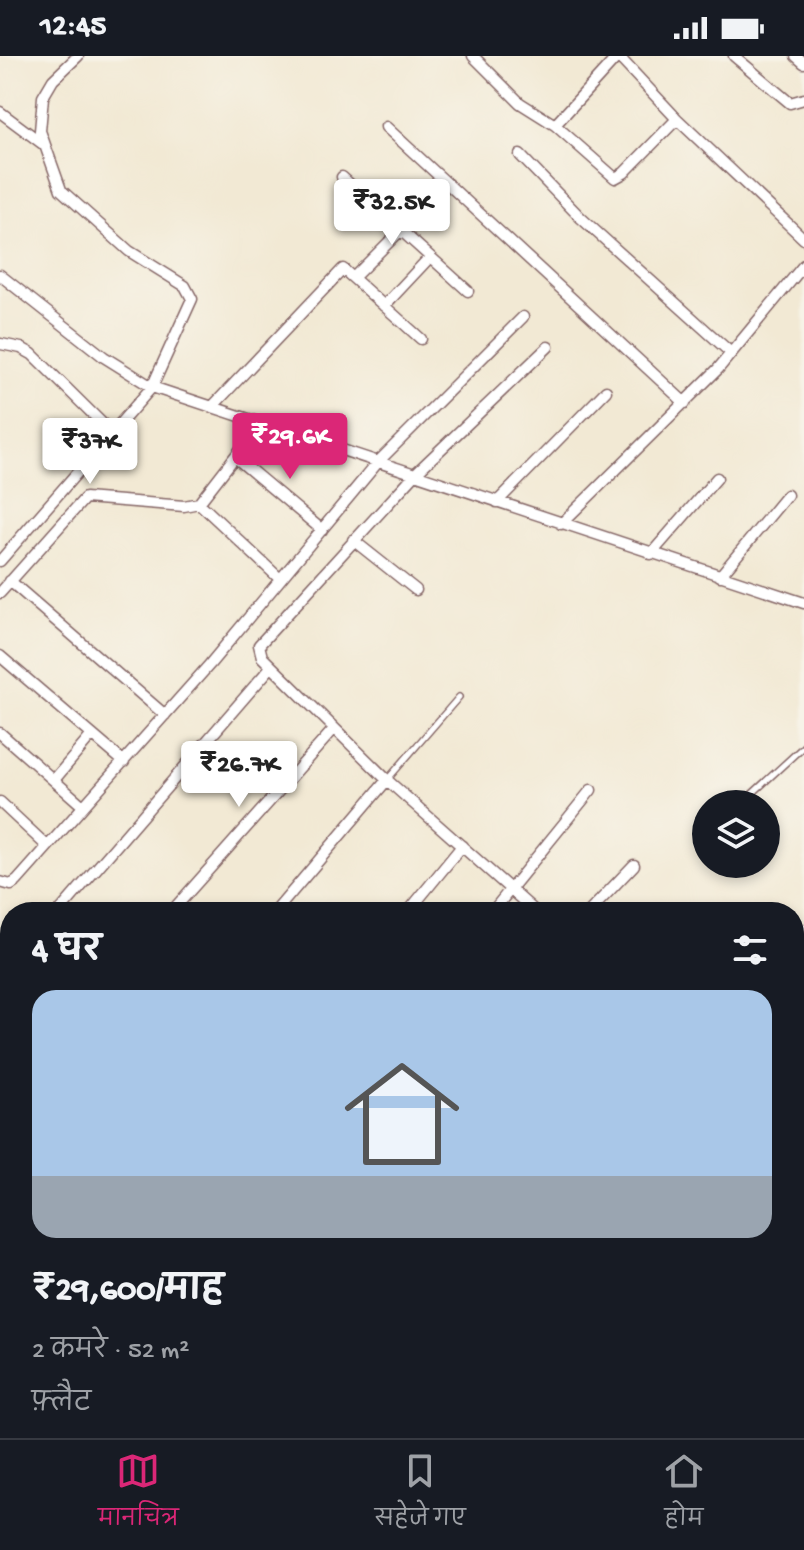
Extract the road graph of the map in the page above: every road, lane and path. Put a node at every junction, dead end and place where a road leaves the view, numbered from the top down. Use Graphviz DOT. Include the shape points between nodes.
graph roads {
  1 [pos="78,56"];
  2 [pos="473,56"];
  3 [pos="618,56"];
  4 [pos="734,56"];
  5 [pos="796,56"];
  6 [pos="804,63"];
  7 [pos="804,99"];
  8 [pos="0,112"];
  9 [pos="677,119"];
  10 [pos="555,125"];
  11 [pos="386,127"];
  12 [pos="43,144"];
  13 [pos="520,155"];
  14 [pos="342,177"];
  15 [pos="400,231"];
  16 [pos="804,239"];
  17 [pos="430,257"];
  18 [pos="804,265"];
  19 [pos="0,275"];
  20 [pos="353,278"];
  21 [pos="468,291"];
  22 [pos="384,306"];
  23 [pos="523,317"];
  24 [pos="421,339"];
  25 [pos="0,344"];
  26 [pos="548,347"];
  27 [pos="731,353"];
  28 [pos="152,387"];
  29 [pos="606,391"];
  30 [pos="685,403"];
  31 [pos="212,407"];
  32 [pos="254,421"];
  33 [pos="113,434"];
  34 [pos="235,457"];
  35 [pos="378,462"];
  36 [pos="417,472"];
  37 [pos="717,478"];
  38 [pos="787,495"];
  39 [pos="497,502"];
  40 [pos="199,503"];
  41 [pos="561,524"];
  42 [pos="322,530"];
  43 [pos="353,540"];
  44 [pos="651,554"];
  45 [pos="0,561"];
  46 [pos="720,576"];
  47 [pos="280,579"];
  48 [pos="10,581"];
  49 [pos="416,590"];
  50 [pos="0,593"];
  51 [pos="803,601"];
  52 [pos="0,656"];
  53 [pos="271,667"];
  54 [pos="459,697"];
  55 [pos="165,715"];
  56 [pos="333,730"];
  57 [pos="0,733"];
  58 [pos="92,735"];
  59 [pos="804,746"];
  60 [pos="124,762"];
  61 [pos="54,780"];
  62 [pos="387,780"];
  63 [pos="591,790"];
  64 [pos="756,790"];
  65 [pos="0,802"];
  66 [pos="83,806"];
  67 [pos="47,846"];
  68 [pos="462,846"];
  69 [pos="634,865"];
  70 [pos="0,882"];
  71 [pos="510,891"];
  72 [pos="68,902"];
  73 [pos="180,902"];
  74 [pos="283,902"];
  75 [pos="416,902"];
  76 [pos="501,902"];
  77 [pos="524,902"];
  78 [pos="599,902"];
  1 -- 12 [label="street" via="43,97"];
  2 -- 10 [label="street" via="520,103"];
  3 -- 9 [label="street"];
  3 -- 10 [label="street"];
  4 -- 7 [label="street" via="790,103"];
  5 -- 6 [label="street"];
  8 -- 12 [label="street"];
  9 -- 10 [label="street" via="615,178"];
  9 -- 16 [label="street"];
  11 -- 30 [label="street"];
  12 -- 28 [label="street" via="61,190 73,204 190,292 189,308"];
  13 -- 27 [label="street" via="581,218"];
  14 -- 15 [label="street"];
  15 -- 17 [label="street"];
  15 -- 20 [label="street"];
  17 -- 21 [label="street"];
  17 -- 22 [label="street"];
  18 -- 27 [label="street"];
  19 -- 28 [label="street" via="104,357"];
  20 -- 22 [label="street"];
  20 -- 31 [label="street" via="343,269"];
  22 -- 24 [label="street"];
  23 -- 35 [label="street"];
  25 -- 33 [label="street" via="32,354"];
  26 -- 36 [label="street"];
  27 -- 30 [label="street"];
  28 -- 31 [label="street"];
  28 -- 33 [label="street"];
  29 -- 39 [label="street"];
  30 -- 41 [label="street"];
  31 -- 32 [label="street"];
  32 -- 34 [label="street"];
  32 -- 35 [label="street"];
  33 -- 45 [label="street"];
  34 -- 40 [label="street"];
  34 -- 42 [label="street"];
  35 -- 36 [label="street"];
  35 -- 42 [label="street"];
  36 -- 39 [label="street"];
  36 -- 43 [label="street"];
  37 -- 44 [label="street"];
  38 -- 46 [label="street"];
  39 -- 41 [label="street"];
  40 -- 47 [label="street"];
  40 -- 48 [label="street" via="85,498"];
  41 -- 44 [label="street"];
  42 -- 47 [label="street"];
  43 -- 49 [label="street"];
  43 -- 53 [label="street" via="262,637 259,651"];
  44 -- 46 [label="street"];
  46 -- 51 [label="street"];
  47 -- 55 [label="street"];
  48 -- 50 [label="street"];
  48 -- 55 [label="street"];
  52 -- 58 [label="street"];
  53 -- 56 [label="street"];
  53 -- 72 [label="street"];
  54 -- 62 [label="lane"];
  55 -- 60 [label="street"];
  56 -- 62 [label="street"];
  56 -- 73 [label="street"];
  57 -- 61 [label="street"];
  58 -- 60 [label="street"];
  58 -- 61 [label="street"];
  59 -- 64 [label="lane"];
  60 -- 66 [label="street"];
  61 -- 66 [label="street"];
  62 -- 68 [label="street"];
  62 -- 74 [label="street"];
  63 -- 71 [label="street"];
  65 -- 67 [label="street"];
  66 -- 67 [label="street"];
  67 -- 70 [label="street" via="11,885"];
  68 -- 71 [label="street"];
  68 -- 75 [label="street"];
  69 -- 78 [label="street"];
  71 -- 76 [label="street"];
  71 -- 77 [label="street"];
}
